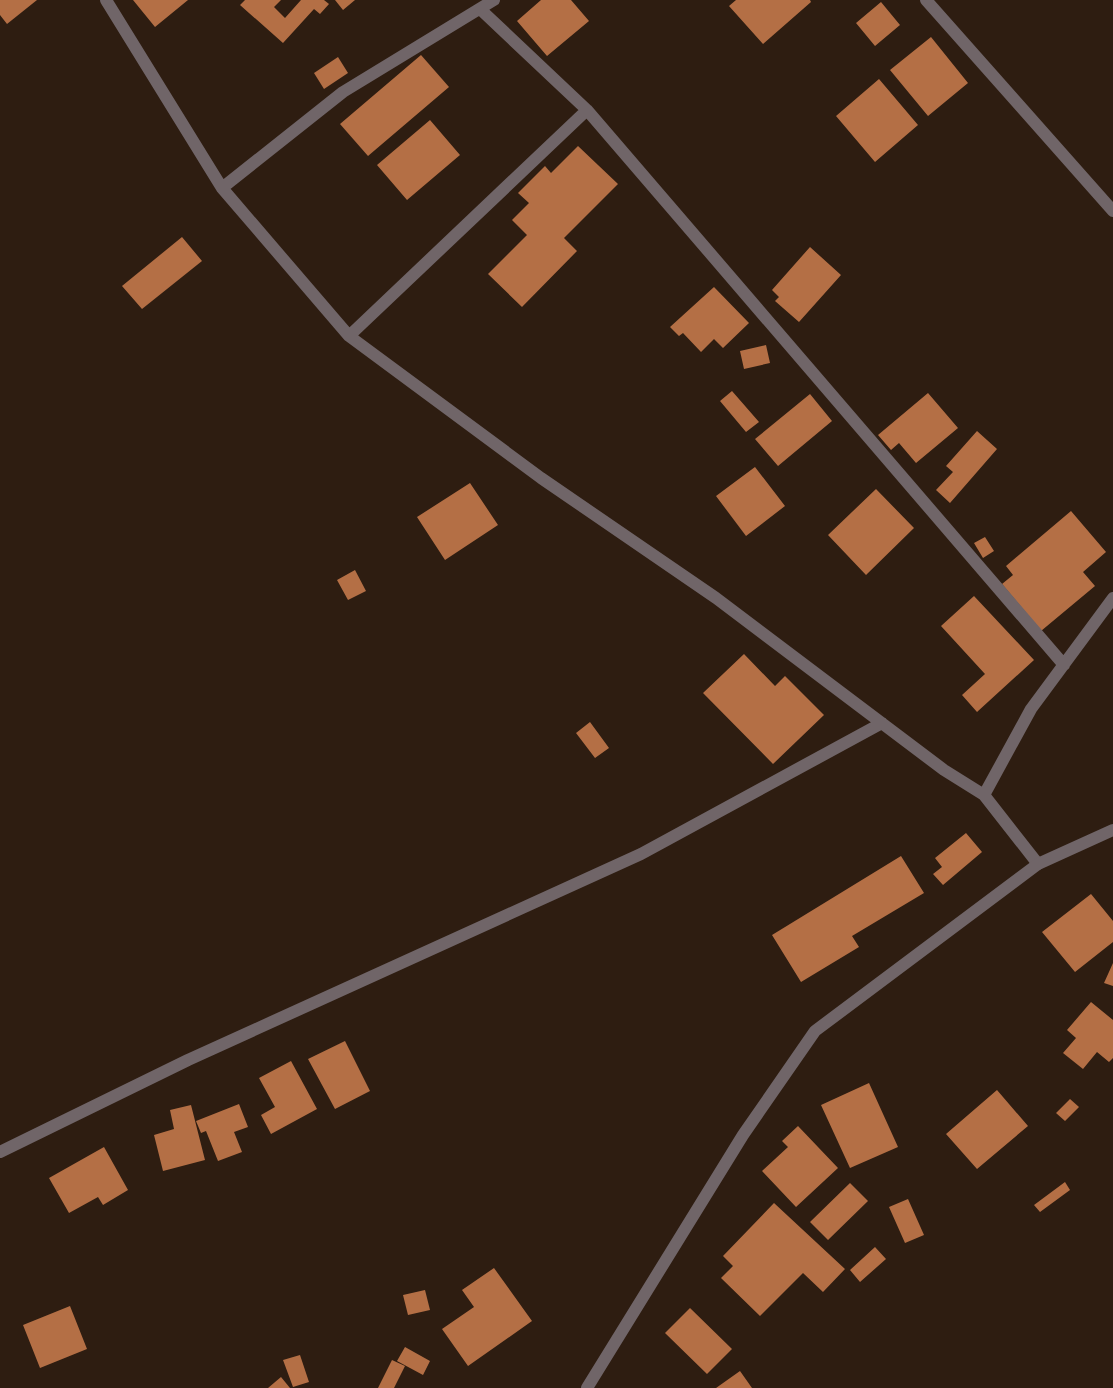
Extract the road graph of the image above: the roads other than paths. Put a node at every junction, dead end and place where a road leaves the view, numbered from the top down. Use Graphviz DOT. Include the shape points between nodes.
graph roads {
  1 [pos="106,0"];
  2 [pos="494,0"];
  3 [pos="926,0"];
  4 [pos="480,9"];
  5 [pos="587,110"];
  6 [pos="222,188"];
  7 [pos="1113,211"];
  8 [pos="349,336"];
  9 [pos="1113,598"];
  10 [pos="1064,665"];
  11 [pos="882,723"];
  12 [pos="984,795"];
  13 [pos="1113,830"];
  14 [pos="1038,864"];
  15 [pos="0,1152"];
  16 [pos="587,1388"];
  1 -- 6 [label="street"];
  2 -- 4 [label="street"];
  3 -- 7 [label="street"];
  4 -- 5 [label="street"];
  4 -- 6 [label="street" via="343,92"];
  5 -- 8 [label="street"];
  5 -- 10 [label="street"];
  6 -- 8 [label="street"];
  8 -- 11 [label="street" via="541,478 716,598"];
  9 -- 10 [label="street"];
  10 -- 12 [label="street" via="1031,710"];
  11 -- 12 [label="street" via="944,770"];
  11 -- 15 [label="street" via="642,854 188,1060"];
  12 -- 14 [label="street"];
  13 -- 14 [label="street"];
  14 -- 16 [label="street" via="815,1030 743,1135"];
}
